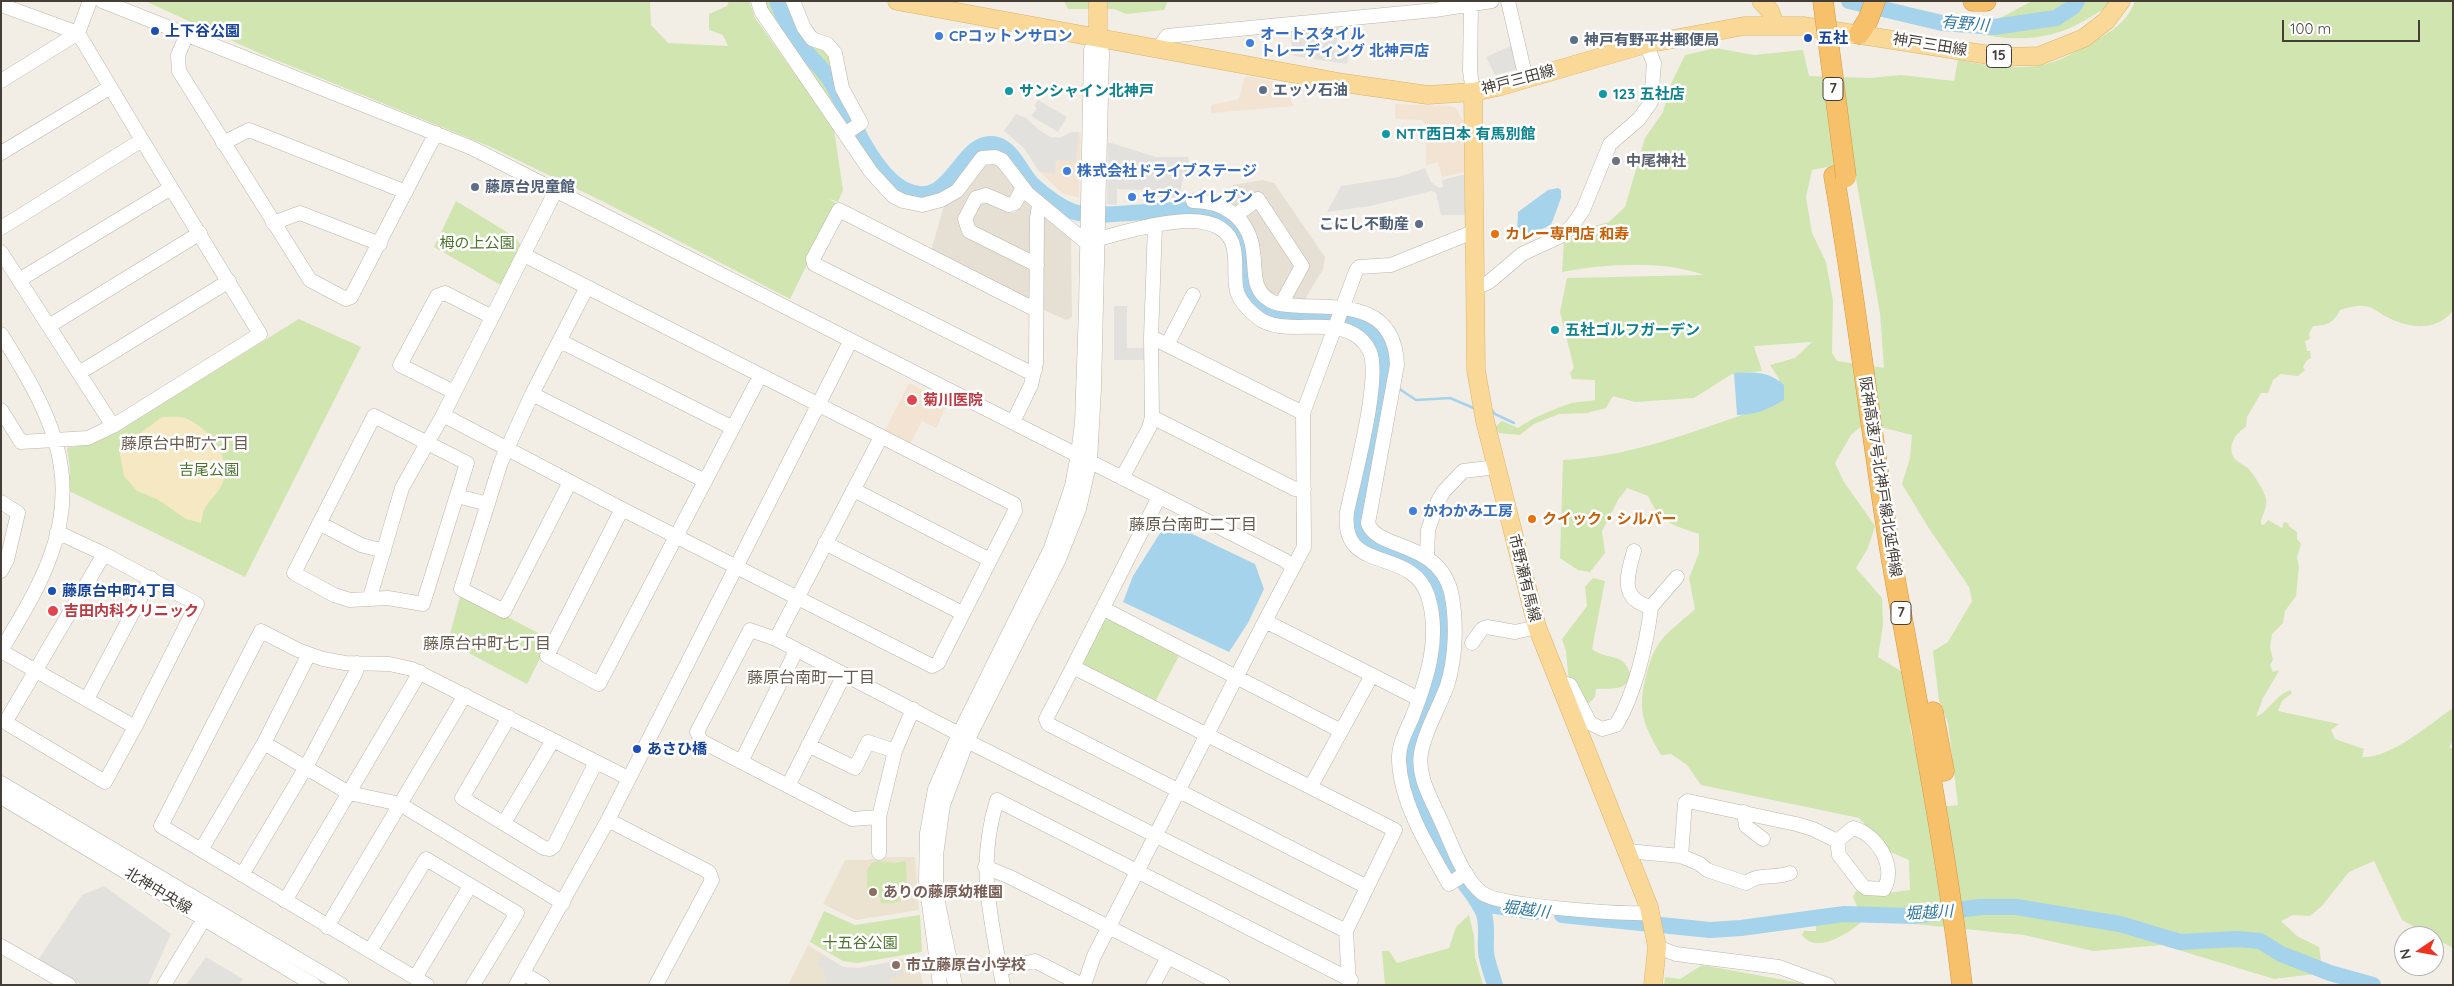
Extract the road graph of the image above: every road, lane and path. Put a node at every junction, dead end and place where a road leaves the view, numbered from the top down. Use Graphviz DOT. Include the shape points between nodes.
graph roads {
  1 [pos="90,1"];
  2 [pos="102,1"];
  3 [pos="758,1"];
  4 [pos="793,1"];
  5 [pos="897,1"];
  6 [pos="1492,1"];
  7 [pos="1508,1"];
  8 [pos="1761,1"];
  9 [pos="1812,1"];
  10 [pos="1823,1"];
  11 [pos="1972,1"];
  12 [pos="1986,1"];
  13 [pos="2121,1"];
  14 [pos="1098,4"];
  15 [pos="1,5"];
  16 [pos="1471,5"];
  17 [pos="1395,7"];
  18 [pos="1864,14"];
  19 [pos="1775,25"];
  20 [pos="78,33"];
  21 [pos="187,34"];
  22 [pos="1098,36"];
  23 [pos="1646,44"];
  24 [pos="1159,48"];
  25 [pos="1526,80"];
  26 [pos="1,81"];
  27 [pos="109,88"];
  28 [pos="1473,92"];
  29 [pos="436,133"];
  30 [pos="846,133"];
  31 [pos="142,140"];
  32 [pos="223,144"];
  33 [pos="1,153"];
  34 [pos="1840,176"];
  35 [pos="171,188"];
  36 [pos="1022,189"];
  37 [pos="556,190"];
  38 [pos="406,192"];
  39 [pos="1193,201"];
  40 [pos="1039,205"];
  41 [pos="1236,214"];
  42 [pos="274,223"];
  43 [pos="1155,225"];
  44 [pos="1,228"];
  45 [pos="200,233"];
  46 [pos="1093,233"];
  47 [pos="1475,233"];
  48 [pos="380,244"];
  49 [pos="1,252"];
  50 [pos="524,255"];
  51 [pos="1037,266"];
  52 [pos="19,280"];
  53 [pos="229,281"];
  54 [pos="587,287"];
  55 [pos="1476,288"];
  56 [pos="1193,295"];
  57 [pos="1287,305"];
  58 [pos="1036,310"];
  59 [pos="492,316"];
  60 [pos="1339,317"];
  61 [pos="49,326"];
  62 [pos="1,334"];
  63 [pos="1151,337"];
  64 [pos="852,340"];
  65 [pos="560,341"];
  66 [pos="1167,345"];
  67 [pos="1035,370"];
  68 [pos="79,373"];
  69 [pos="760,376"];
  70 [pos="454,392"];
  71 [pos="532,394"];
  72 [pos="818,405"];
  73 [pos="1,410"];
  74 [pos="1303,413"];
  75 [pos="443,415"];
  76 [pos="1152,417"];
  77 [pos="1013,422"];
  78 [pos="113,426"];
  79 [pos="733,428"];
  80 [pos="880,436"];
  81 [pos="56,441"];
  82 [pos="426,443"];
  83 [pos="507,448"];
  84 [pos="1084,458"];
  85 [pos="1496,467"];
  86 [pos="1122,478"];
  87 [pos="705,481"];
  88 [pos="570,482"];
  89 [pos="1304,489"];
  90 [pos="854,490"];
  91 [pos="457,496"];
  92 [pos="1159,497"];
  93 [pos="1,502"];
  94 [pos="488,504"];
  95 [pos="622,509"];
  96 [pos="319,523"];
  97 [pos="58,532"];
  98 [pos="676,536"];
  99 [pos="825,543"];
  100 [pos="384,550"];
  101 [pos="1634,551"];
  102 [pos="104,554"];
  103 [pos="1426,557"];
  104 [pos="990,560"];
  105 [pos="736,567"];
  106 [pos="1293,567"];
  107 [pos="1,571"];
  108 [pos="1677,577"];
  109 [pos="151,578"];
  110 [pos="370,597"];
  111 [pos="796,598"];
  112 [pos="1651,607"];
  113 [pos="1104,609"];
  114 [pos="962,613"];
  115 [pos="1265,620"];
  116 [pos="1537,627"];
  117 [pos="1452,638"];
  118 [pos="1434,639"];
  119 [pos="776,640"];
  120 [pos="1472,643"];
  121 [pos="1,651"];
  122 [pos="796,651"];
  123 [pos="309,654"];
  124 [pos="357,663"];
  125 [pos="1074,667"];
  126 [pos="36,670"];
  127 [pos="420,672"];
  128 [pos="844,675"];
  129 [pos="1372,675"];
  130 [pos="1236,676"];
  131 [pos="1560,685"];
  132 [pos="465,695"];
  133 [pos="87,699"];
  134 [pos="1419,699"];
  135 [pos="913,709"];
  136 [pos="509,717"];
  137 [pos="135,727"];
  138 [pos="1341,731"];
  139 [pos="1208,734"];
  140 [pos="963,737"];
  141 [pos="553,740"];
  142 [pos="264,743"];
  143 [pos="808,745"];
  144 [pos="895,751"];
  145 [pos="596,762"];
  146 [pos="741,762"];
  147 [pos="306,767"];
  148 [pos="628,778"];
  149 [pos="1,783"];
  150 [pos="788,786"];
  151 [pos="1311,786"];
  152 [pos="1179,792"];
  153 [pos="349,793"];
  154 [pos="1,798"];
  155 [pos="400,804"];
  156 [pos="1944,806"];
  157 [pos="1744,812"];
  158 [pos="879,817"];
  159 [pos="608,820"];
  160 [pos="504,823"];
  161 [pos="1157,836"];
  162 [pos="1763,839"];
  163 [pos="1837,841"];
  164 [pos="201,850"];
  165 [pos="1627,851"];
  166 [pos="879,853"];
  167 [pos="1681,856"];
  168 [pos="985,866"];
  169 [pos="1137,871"];
  170 [pos="1790,873"];
  171 [pos="242,875"];
  172 [pos="1461,876"];
  173 [pos="470,886"];
  174 [pos="1367,887"];
  175 [pos="285,901"];
  176 [pos="563,903"];
  177 [pos="204,919"];
  178 [pos="1653,921"];
  179 [pos="327,926"];
  180 [pos="1110,927"];
  181 [pos="1346,931"];
  182 [pos="1,946"];
  183 [pos="1657,947"];
  184 [pos="370,951"];
  185 [pos="1168,957"];
  186 [pos="1000,969"];
  187 [pos="520,979"];
  188 [pos="421,981"];
  189 [pos="1350,982"];
  190 [pos="69,985"];
  191 [pos="164,985"];
  192 [pos="314,985"];
  193 [pos="342,985"];
  194 [pos="473,985"];
  195 [pos="543,985"];
  196 [pos="656,985"];
  197 [pos="940,985"];
  198 [pos="955,985"];
  199 [pos="1002,985"];
  200 [pos="1083,985"];
  201 [pos="1153,985"];
  202 [pos="1223,985"];
  203 [pos="1653,985"];
  204 [pos="1828,985"];
  205 [pos="1962,985"];
  206 [pos="1974,985"];
  1 -- 20 [label="street"];
  2 -- 21 [label="street"];
  3 -- 30 [label="street" via="761,11"];
  4 -- 30 [label="street" via="812,39 827,44 834,53 842,88 861,124"];
  5 -- 22 [label="main road, 神戸三田線 / 15"];
  6 -- 16 [label="street"];
  7 -- 25 [label="street"];
  8 -- 19 [label="main road" via="1770,11"];
  9 -- 34 [label="highway, 7"];
  10 -- 34 [label="highway, 7, bridge"];
  11 -- 12 [label="highway"];
  13 -- 18 [label="main road, 神戸三田線 / 15" via="2106,21 2084,38 2057,50 2029,57 2002,57"];
  14 -- 22 [label="main road"];
  15 -- 20 [label="street"];
  16 -- 17 [label="street"];
  16 -- 28 [label="street" via="1470,71"];
  17 -- 24 [label="street" via="1167,36"];
  18 -- 19 [label="main road, 神戸三田線 / 15" via="1803,26"];
  19 -- 23 [label="main road, 神戸三田線 / 15" via="1725,29"];
  20 -- 26 [label="street"];
  20 -- 27 [label="street"];
  21 -- 29 [label="street"];
  21 -- 32 [label="street" via="178,55 178,66"];
  22 -- 24 [label="main road, 神戸三田線 / 15"];
  22 -- 46 [label="street" via="1102,53"];
  23 -- 25 [label="main road, 神戸三田線 / 15"];
  23 -- 55 [label="street" via="1654,63 1651,102 1639,119 1610,144 1583,210 1572,226 1561,236 1522,254 1489,282"];
  24 -- 28 [label="main road, 神戸三田線 / 15" via="1399,92 1428,95"];
  25 -- 28 [label="main road, 神戸三田線 / 15"];
  27 -- 31 [label="street"];
  27 -- 33 [label="street"];
  28 -- 47 [label="main road, 市野瀬有馬線"];
  29 -- 37 [label="street"];
  29 -- 38 [label="street"];
  30 -- 36 [label="street" via="884,188 903,201 922,205 941,200 957,191 976,164 988,157 1002,160"];
  31 -- 35 [label="street"];
  31 -- 44 [label="street"];
  32 -- 38 [label="street" via="249,130"];
  32 -- 42 [label="street"];
  34 -- 156 [label="highway, 阪神高速7号北神戸線北延伸線 / 7" via="1863,275"];
  34 -- 156 [label="highway, 阪神高速7号北神戸線北延伸線 / 7" via="1862,364 1895,580"];
  35 -- 45 [label="street"];
  35 -- 52 [label="street"];
  36 -- 40 [label="street"];
  36 -- 51 [label="street" via="1015,204 1009,205 986,195 976,198 966,220 969,231"];
  37 -- 50 [label="street"];
  37 -- 64 [label="street"];
  38 -- 48 [label="street"];
  39 -- 41 [label="street" via="1214,202"];
  40 -- 46 [label="street"];
  40 -- 51 [label="street"];
  41 -- 57 [label="street" via="1252,244 1258,290 1273,303"];
  41 -- 57 [label="street" via="1258,199 1302,266 1285,298"];
  42 -- 48 [label="street" via="300,213"];
  42 -- 48 [label="street" via="310,280 346,299 351,297"];
  43 -- 46 [label="street"];
  43 -- 60 [label="street" via="1206,221 1219,226 1234,248 1235,286 1239,298 1258,319 1284,326"];
  43 -- 63 [label="street"];
  45 -- 53 [label="street"];
  45 -- 61 [label="street"];
  46 -- 84 [label="street"];
  47 -- 55 [label="main road, 市野瀬有馬線"];
  47 -- 60 [label="street" via="1391,264 1359,267"];
  49 -- 52 [label="street"];
  50 -- 54 [label="street"];
  50 -- 59 [label="street"];
  51 -- 58 [label="street"];
  52 -- 61 [label="street"];
  53 -- 68 [label="street"];
  53 -- 78 [label="street" via="260,334"];
  54 -- 65 [label="street"];
  54 -- 69 [label="street"];
  55 -- 85 [label="main road, 市野瀬有馬線" via="1476,370"];
  56 -- 66 [label="street"];
  57 -- 60 [label="street"];
  58 -- 67 [label="street"];
  58 -- 67 [label="street" via="839,210 813,259 814,264 925,321 1026,371"];
  59 -- 70 [label="street"];
  59 -- 70 [label="street" via="444,293 437,296 400,365"];
  60 -- 74 [label="street"];
  60 -- 103 [label="street" via="1363,311 1389,333 1396,353 1396,372 1368,518 1369,528 1378,537"];
  60 -- 118 [label="street" via="1348,331 1362,339 1370,352 1373,366 1359,462 1347,512 1347,530 1361,552 1415,574 1424,586 1429,602"];
  61 -- 68 [label="street"];
  62 -- 81 [label="street" via="38,394"];
  63 -- 66 [label="street"];
  63 -- 76 [label="street"];
  64 -- 72 [label="street"];
  64 -- 77 [label="street"];
  65 -- 71 [label="street"];
  65 -- 79 [label="street"];
  66 -- 74 [label="street"];
  67 -- 77 [label="street"];
  68 -- 78 [label="street"];
  69 -- 72 [label="street"];
  69 -- 79 [label="street"];
  70 -- 75 [label="street"];
  71 -- 83 [label="street"];
  71 -- 87 [label="street"];
  72 -- 80 [label="street"];
  72 -- 105 [label="street"];
  73 -- 81 [label="street" via="21,442"];
  74 -- 89 [label="street"];
  75 -- 82 [label="street"];
  75 -- 83 [label="street"];
  76 -- 86 [label="street"];
  76 -- 89 [label="street" via="1295,489"];
  77 -- 84 [label="street"];
  78 -- 81 [label="street" via="88,438"];
  79 -- 87 [label="street"];
  80 -- 90 [label="street"];
  80 -- 104 [label="street" via="1014,504 1015,512"];
  81 -- 97 [label="street" via="62,484"];
  82 -- 91 [label="street" via="467,463"];
  82 -- 96 [label="street" via="374,416"];
  82 -- 100 [label="street" via="402,488"];
  83 -- 88 [label="street"];
  83 -- 94 [label="street"];
  84 -- 86 [label="street"];
  84 -- 140 [label="street" via="1079,509 1059,559"];
  85 -- 103 [label="street" via="1463,471 1444,491 1428,530"];
  85 -- 116 [label="main road, 市野瀬有馬線"];
  86 -- 92 [label="street"];
  87 -- 98 [label="street"];
  88 -- 94 [label="street" via="504,611 461,589"];
  88 -- 95 [label="street"];
  89 -- 106 [label="street" via="1304,547"];
  90 -- 99 [label="street"];
  90 -- 104 [label="street"];
  91 -- 94 [label="street"];
  91 -- 110 [label="street" via="423,604"];
  92 -- 106 [label="street"];
  92 -- 113 [label="street"];
  93 -- 107 [label="street" via="18,513 7,560"];
  95 -- 98 [label="street"];
  95 -- 98 [label="street" via="547,656 599,684"];
  96 -- 100 [label="street" via="361,545"];
  96 -- 110 [label="street" via="294,572 334,595 350,600"];
  97 -- 102 [label="street"];
  97 -- 121 [label="street" via="42,576"];
  98 -- 105 [label="street"];
  99 -- 111 [label="street"];
  99 -- 114 [label="street"];
  100 -- 110 [label="street"];
  101 -- 112 [label="street" via="1627,581 1629,590 1639,604"];
  102 -- 109 [label="street"];
  102 -- 126 [label="street"];
  103 -- 117 [label="street" via="1441,571 1450,591"];
  104 -- 114 [label="street"];
  105 -- 111 [label="street"];
  105 -- 148 [label="street"];
  106 -- 115 [label="street"];
  108 -- 112 [label="street"];
  109 -- 133 [label="street"];
  109 -- 137 [label="street" via="197,604"];
  111 -- 114 [label="street" via="932,666 938,663"];
  111 -- 119 [label="street"];
  112 -- 131 [label="street" via="1640,662 1616,725 1602,728 1590,722 1570,685 1564,682"];
  113 -- 125 [label="street"];
  113 -- 130 [label="street"];
  115 -- 129 [label="street"];
  115 -- 130 [label="street"];
  116 -- 120 [label="street" via="1515,632 1482,629"];
  116 -- 131 [label="main road, 市野瀬有馬線"];
  117 -- 118 [label="street"];
  117 -- 172 [label="street" via="1447,684 1423,746 1421,765 1426,787"];
  118 -- 134 [label="street" via="1431,662"];
  119 -- 122 [label="street"];
  119 -- 146 [label="street" via="750,630 697,732 701,741"];
  121 -- 126 [label="street"];
  122 -- 128 [label="street"];
  122 -- 146 [label="street"];
  123 -- 124 [label="street" via="338,662"];
  123 -- 142 [label="street"];
  123 -- 164 [label="street" via="261,631 161,826"];
  124 -- 127 [label="street" via="390,664"];
  124 -- 147 [label="street" via="356,672"];
  125 -- 139 [label="street"];
  125 -- 152 [label="street" via="1046,719 1048,724"];
  126 -- 133 [label="street"];
  126 -- 137 [label="street" via="6,721 106,782"];
  127 -- 132 [label="street"];
  127 -- 153 [label="street"];
  128 -- 135 [label="street"];
  128 -- 143 [label="street"];
  129 -- 134 [label="street"];
  129 -- 138 [label="street"];
  130 -- 138 [label="street"];
  130 -- 139 [label="street"];
  131 -- 165 [label="main road, 市野瀬有馬線"];
  132 -- 136 [label="street"];
  132 -- 155 [label="street"];
  133 -- 137 [label="street"];
  134 -- 172 [label="street" via="1402,742 1399,760 1402,785 1449,884"];
  135 -- 140 [label="street"];
  135 -- 144 [label="street"];
  136 -- 141 [label="street"];
  136 -- 160 [label="street" via="462,798"];
  138 -- 151 [label="street"];
  139 -- 151 [label="street"];
  139 -- 152 [label="street"];
  140 -- 161 [label="street"];
  140 -- 197 [label="street" via="935,789 927,833 926,881"];
  140 -- 198 [label="street" via="943,805 936,855 938,903"];
  141 -- 145 [label="street"];
  141 -- 160 [label="street"];
  142 -- 147 [label="street"];
  142 -- 164 [label="street"];
  143 -- 144 [label="street" via="854,768 868,742"];
  143 -- 150 [label="street"];
  144 -- 158 [label="street"];
  145 -- 148 [label="street"];
  145 -- 160 [label="street" via="550,849"];
  146 -- 150 [label="street"];
  147 -- 153 [label="street"];
  147 -- 171 [label="street"];
  148 -- 159 [label="street"];
  149 -- 193 [label="street"];
  150 -- 158 [label="street" via="852,819"];
  151 -- 174 [label="street" via="1395,830"];
  152 -- 161 [label="street"];
  152 -- 174 [label="street"];
  153 -- 155 [label="street"];
  153 -- 175 [label="street"];
  154 -- 177 [label="street, 北神中央線"];
  155 -- 176 [label="street"];
  155 -- 179 [label="street"];
  156 -- 205 [label="highway, 7"];
  156 -- 206 [label="highway, 7" via="1970,940"];
  157 -- 162 [label="street" via="1746,826"];
  157 -- 163 [label="street" via="1796,824"];
  157 -- 167 [label="street" via="1685,803"];
  158 -- 166 [label="street"];
  159 -- 176 [label="street"];
  159 -- 196 [label="street" via="709,872 712,880"];
  161 -- 169 [label="street"];
  161 -- 181 [label="street"];
  163 -- 163 [label="street" via="1839,855 1862,885 1884,889 1889,880 1885,854 1876,844 1862,830 1853,828"];
  164 -- 171 [label="street"];
  165 -- 167 [label="street"];
  165 -- 178 [label="main road, 市野瀬有馬線"];
  167 -- 170 [label="street" via="1707,870 1746,883 1758,876 1773,878"];
  168 -- 169 [label="street" via="990,824 997,800"];
  168 -- 180 [label="street"];
  168 -- 186 [label="street"];
  169 -- 180 [label="street"];
  169 -- 189 [label="street"];
  171 -- 175 [label="street"];
  172 -- 178 [label="street" via="1482,893 1504,902 1623,914"];
  173 -- 184 [label="street" via="426,859"];
  173 -- 188 [label="street"];
  173 -- 194 [label="street" via="517,913"];
  174 -- 181 [label="street"];
  175 -- 179 [label="street"];
  176 -- 187 [label="street"];
  177 -- 191 [label="street"];
  177 -- 192 [label="street, 北神中央線"];
  178 -- 183 [label="main road, 市野瀬有馬線"];
  179 -- 184 [label="street"];
  180 -- 185 [label="street"];
  180 -- 200 [label="street"];
  181 -- 189 [label="street"];
  182 -- 190 [label="street"];
  183 -- 203 [label="main road, 市野瀬有馬線"];
  183 -- 204 [label="street" via="1676,954 1778,967"];
  184 -- 188 [label="street"];
  185 -- 201 [label="street"];
  185 -- 202 [label="street"];
  186 -- 199 [label="street"];
  186 -- 200 [label="street" via="1035,961"];
  187 -- 195 [label="street"];
}
